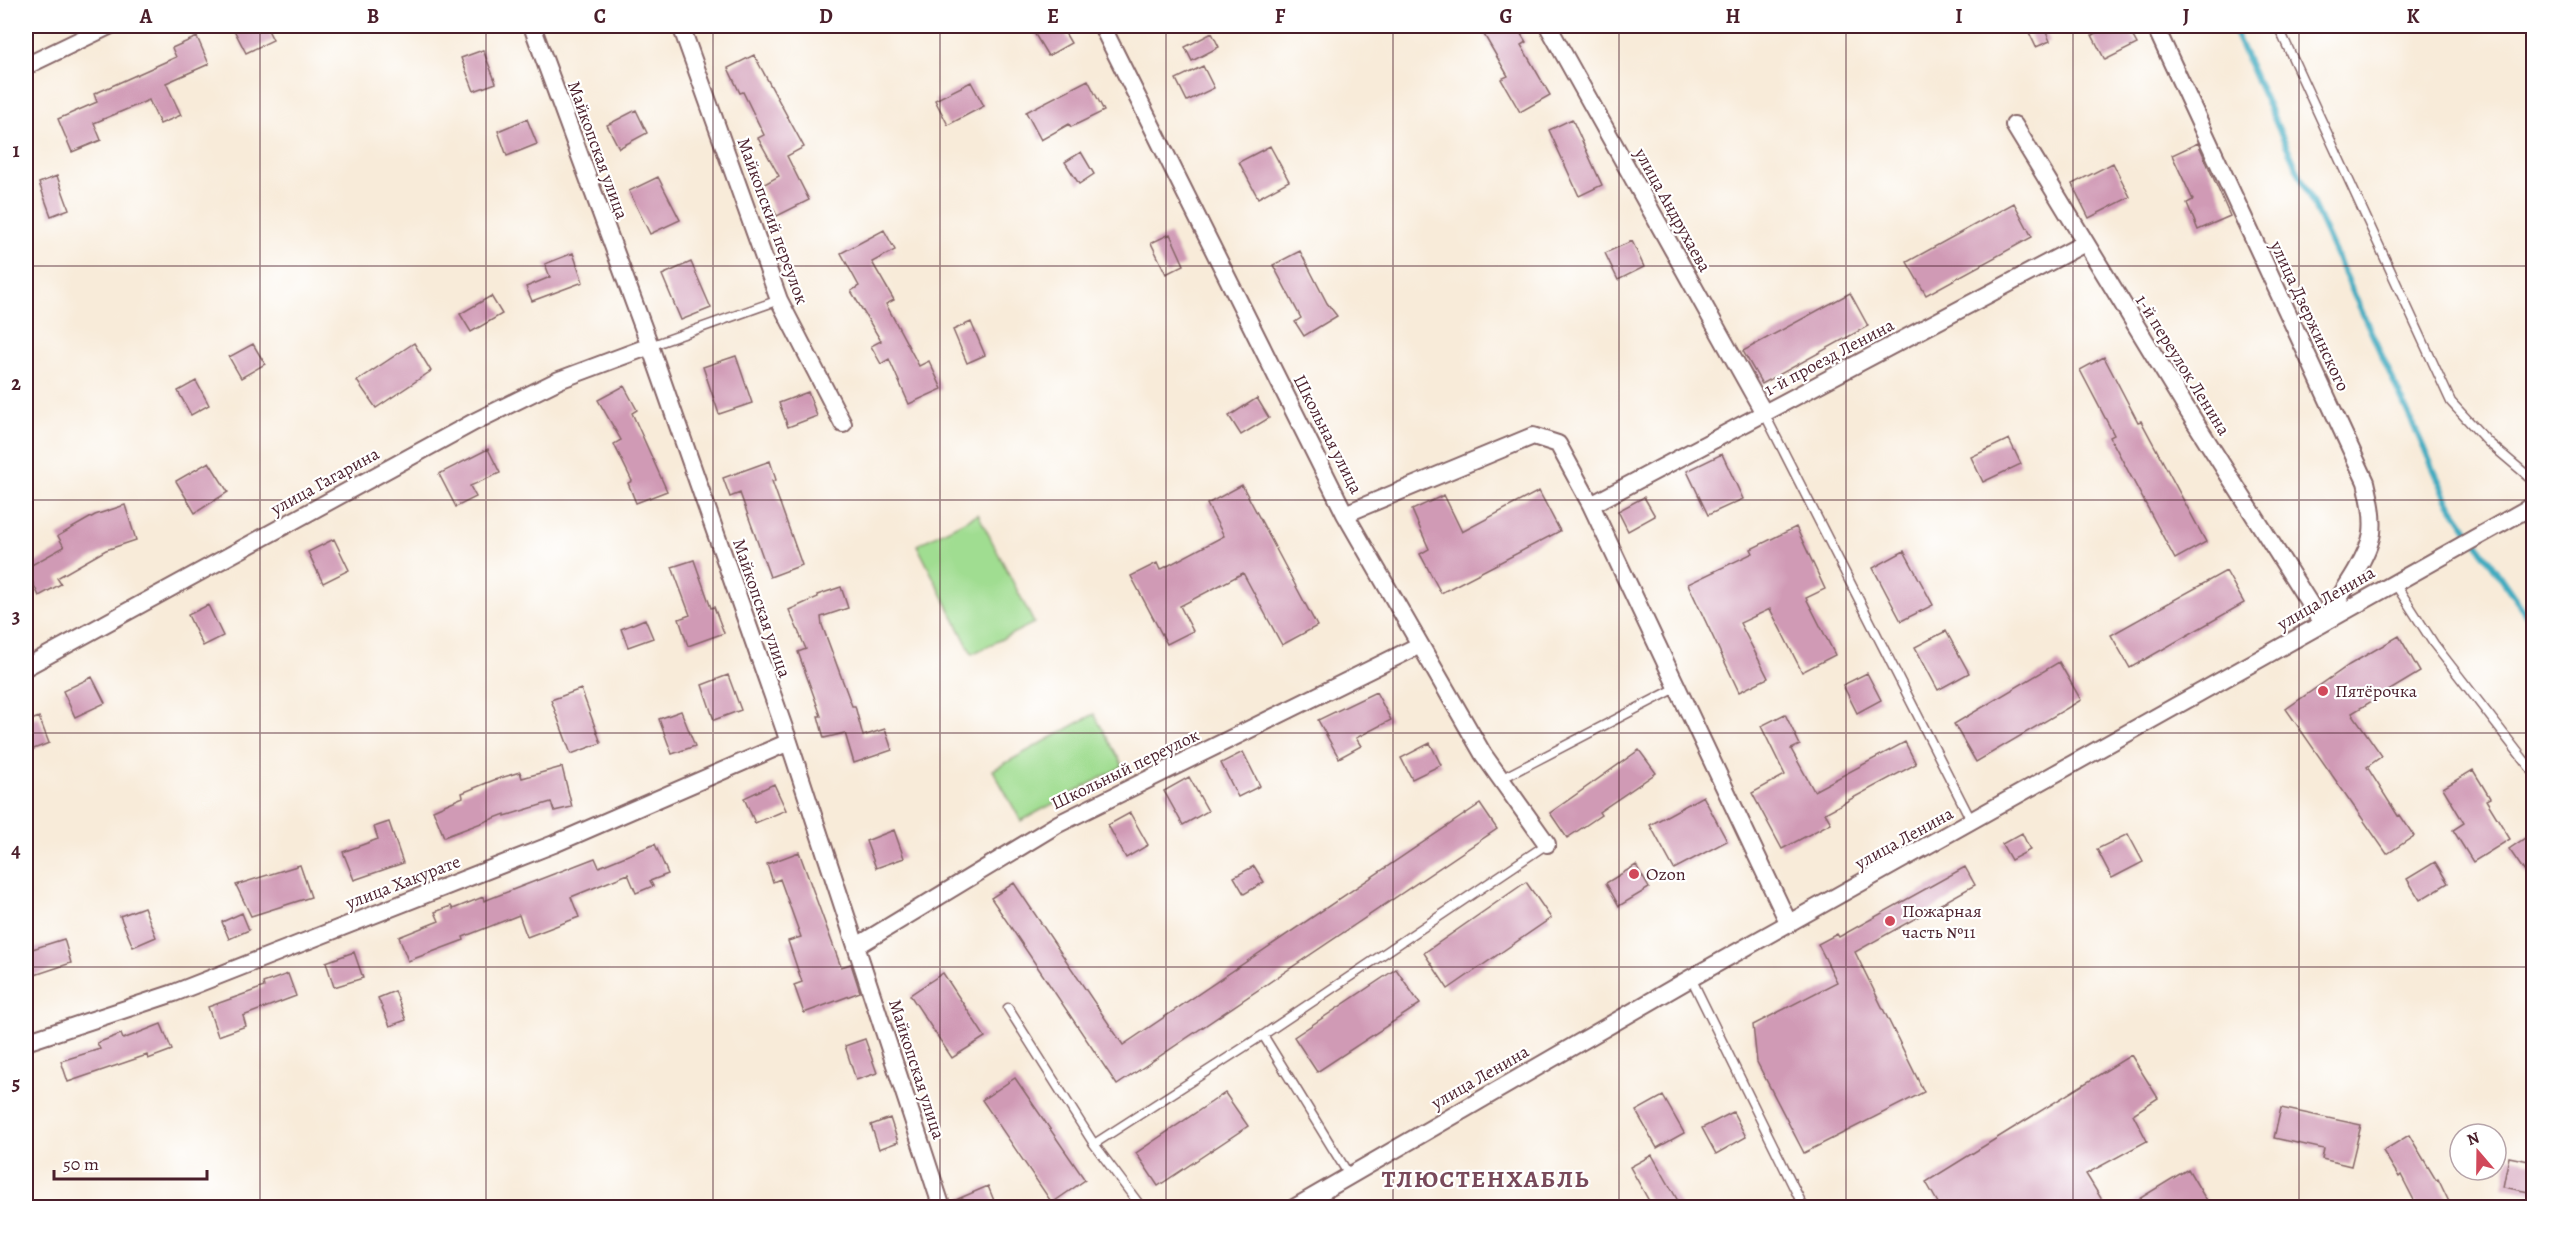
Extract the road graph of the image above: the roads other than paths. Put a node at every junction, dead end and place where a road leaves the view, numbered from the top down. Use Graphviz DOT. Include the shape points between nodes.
graph roads {
  1 [pos="109,26"];
  2 [pos="532,26"];
  3 [pos="681,26"];
  4 [pos="1102,26"];
  5 [pos="1548,26"];
  6 [pos="2156,26"];
  7 [pos="2278,26"];
  8 [pos="26,66"];
  9 [pos="2014,125"];
  10 [pos="2085,243"];
  11 [pos="779,300"];
  12 [pos="650,346"];
  13 [pos="1764,413"];
  14 [pos="843,424"];
  15 [pos="2534,481"];
  16 [pos="1591,505"];
  17 [pos="2534,505"];
  18 [pos="1346,514"];
  19 [pos="2394,582"];
  20 [pos="2322,623"];
  21 [pos="1420,645"];
  22 [pos="26,667"];
  23 [pos="1678,687"];
  24 [pos="789,742"];
  25 [pos="2534,773"];
  26 [pos="1499,780"];
  27 [pos="1972,822"];
  28 [pos="1547,844"];
  29 [pos="1789,924"];
  30 [pos="857,946"];
  31 [pos="1691,978"];
  32 [pos="1008,1008"];
  33 [pos="1263,1035"];
  34 [pos="26,1042"];
  35 [pos="1094,1144"];
  36 [pos="1349,1175"];
  37 [pos="1298,1207"];
  38 [pos="942,1208"];
  39 [pos="1142,1208"];
  40 [pos="1804,1208"];
  1 -- 8 [label="street"];
  2 -- 12 [label="street, Майкопская улица"];
  3 -- 11 [label="street, Майкопский переулок"];
  4 -- 18 [label="street, Школьная улица"];
  5 -- 13 [label="street, улица Андрухаева"];
  6 -- 20 [label="street, улица Дзержинского" via="2366,482 2372,534 2358,566"];
  7 -- 15 [label="lane" via="2451,402 2488,442"];
  9 -- 10 [label="street, 1-й переулок Ленина"];
  10 -- 13 [label="street, 1-й проезд Ленина"];
  10 -- 20 [label="street, 1-й переулок Ленина"];
  11 -- 12 [label="lane"];
  11 -- 14 [label="street, Майкопский переулок"];
  12 -- 22 [label="street, улица Гагарина" via="559,380 474,422"];
  12 -- 24 [label="street, Майкопская улица"];
  13 -- 16 [label="street, 1-й проезд Ленина"];
  13 -- 27 [label="lane"];
  16 -- 18 [label="street" via="1558,444 1533,436"];
  16 -- 23 [label="street"];
  17 -- 19 [label="street, улица Ленина"];
  18 -- 21 [label="street, Школьная улица"];
  19 -- 20 [label="street, улица Ленина"];
  19 -- 25 [label="lane" via="2434,644"];
  20 -- 27 [label="street, улица Ленина"];
  21 -- 26 [label="street, Школьная улица"];
  21 -- 30 [label="street, Школьный переулок" via="1058,824"];
  23 -- 26 [label="lane"];
  23 -- 29 [label="street"];
  24 -- 30 [label="street, Майкопская улица"];
  24 -- 34 [label="street, улица Хакурате" via="554,844 174,993"];
  26 -- 28 [label="street, Школьная улица"];
  27 -- 29 [label="street, улица Ленина"];
  28 -- 33 [label="lane"];
  29 -- 31 [label="street, улица Ленина"];
  30 -- 38 [label="street, Майкопская улица"];
  31 -- 36 [label="street, улица Ленина"];
  31 -- 40 [label="lane"];
  32 -- 35 [label="lane"];
  33 -- 35 [label="lane"];
  33 -- 36 [label="lane"];
  35 -- 39 [label="lane"];
  36 -- 37 [label="street, улица Ленина"];
}
